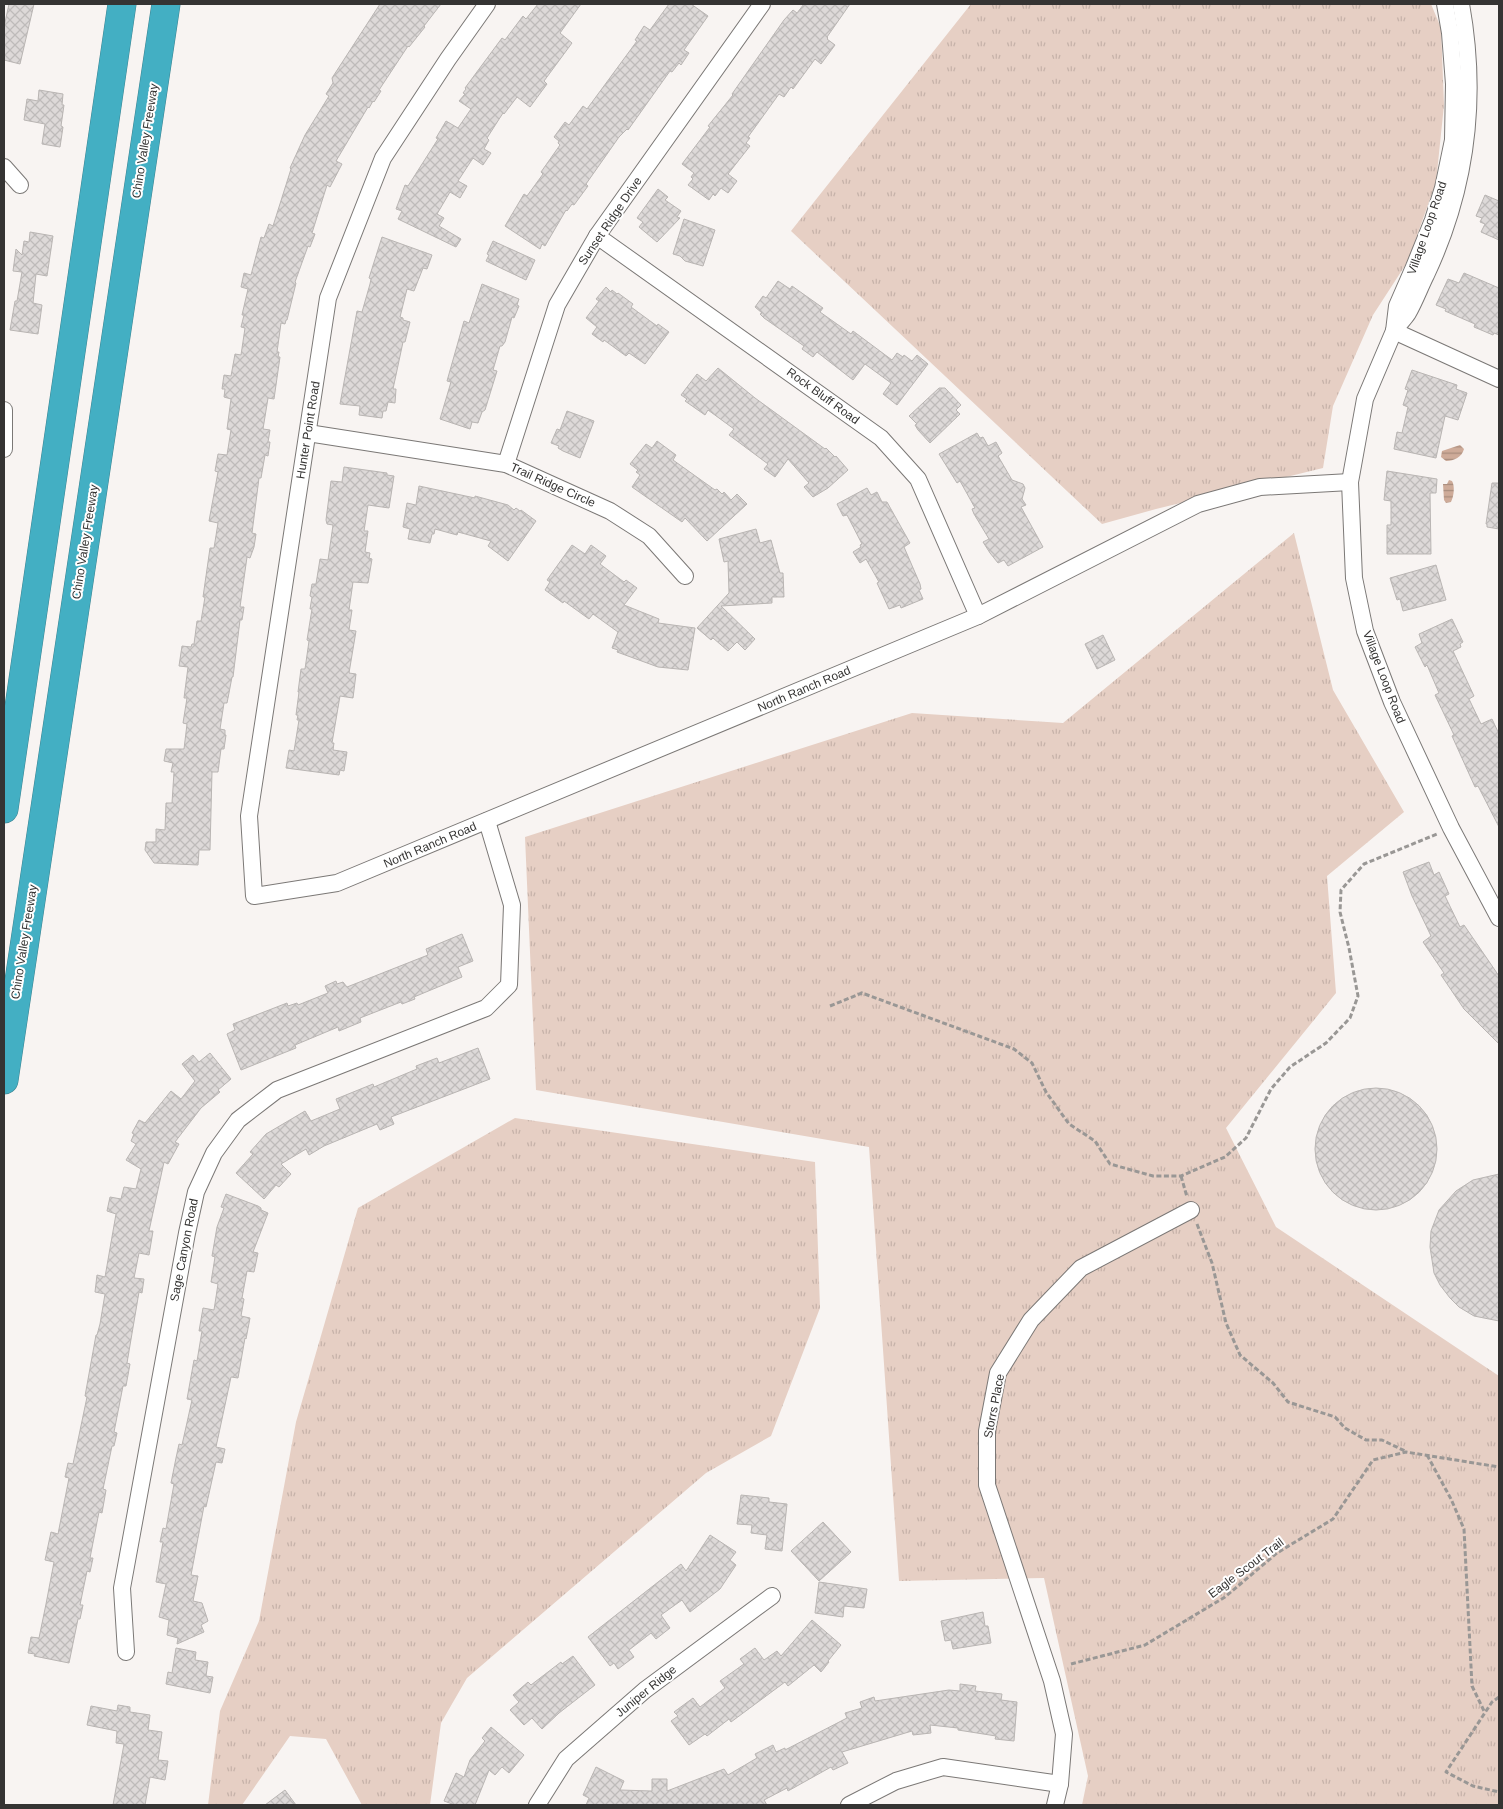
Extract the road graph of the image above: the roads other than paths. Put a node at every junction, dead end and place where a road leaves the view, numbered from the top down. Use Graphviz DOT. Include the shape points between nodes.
graph roads {
  1 [pos="122,4"];
  2 [pos="166,4"];
  3 [pos="487,4"];
  4 [pos="762,4"];
  5 [pos="1445,4"];
  6 [pos="1461,4"];
  7 [pos="4,167"];
  8 [pos="20,185"];
  9 [pos="598,236"];
  10 [pos="1394,331"];
  11 [pos="1499,379"];
  12 [pos="4,410"];
  13 [pos="308,433"];
  14 [pos="4,449"];
  15 [pos="506,464"];
  16 [pos="1350,482"];
  17 [pos="685,576"];
  18 [pos="978,616"];
  19 [pos="4,809"];
  20 [pos="487,821"];
  21 [pos="254,896"];
  22 [pos="1499,918"];
  23 [pos="4,1080"];
  24 [pos="1191,1210"];
  25 [pos="772,1596"];
  26 [pos="126,1652"];
  27 [pos="1060,1784"];
  28 [pos="537,1805"];
  29 [pos="848,1805"];
  30 [pos="1056,1805"];
  1 -- 19 [label="highway"];
  2 -- 23 [label="highway, Chino Valley Freeway"];
  3 -- 13 [label="street, Hunter Point Road" via="383,158 328,298"];
  4 -- 9 [label="street, Sunset Ridge Drive"];
  5 -- 10 [label="street, Village Loop Road" via="1454,84 1452,140 1443,188 1397,306"];
  6 -- 10 [label="street, Village Loop Road" via="1470,80 1465,150 1458,187 1436,255 1408,313"];
  7 -- 8 [label="street"];
  9 -- 15 [label="street, Sunset Ridge Drive" via="557,305"];
  9 -- 18 [label="street, Rock Bluff Road" via="881,438 918,479"];
  10 -- 11 [label="street"];
  10 -- 16 [label="street, Village Loop Road" via="1365,400"];
  12 -- 14 [label="street"];
  13 -- 15 [label="street, Trail Ridge Circle"];
  13 -- 21 [label="street, Hunter Point Road" via="249,816"];
  15 -- 17 [label="street, Trail Ridge Circle" via="610,511 650,536"];
  16 -- 18 [label="street, North Ranch Road" via="1260,487 1198,504"];
  16 -- 22 [label="street, Village Loop Road" via="1354,578 1365,632 1392,702 1451,828"];
  18 -- 20 [label="street, North Ranch Road"];
  20 -- 21 [label="street, North Ranch Road" via="337,884"];
  20 -- 26 [label="street, Sage Canyon Road" via="512,905 509,986 486,1008 277,1090 238,1120 214,1152 196,1192 122,1588"];
  24 -- 27 [label="street, Storrs Place" via="1081,1268 1031,1320 998,1373 987,1431 987,1484 1052,1681 1064,1734"];
  25 -- 28 [label="street, Juniper Ridge" via="645,1690 566,1759"];
  27 -- 29 [label="street" via="942,1767 896,1781"];
  27 -- 30 [label="street, Storrs Place"];
}
